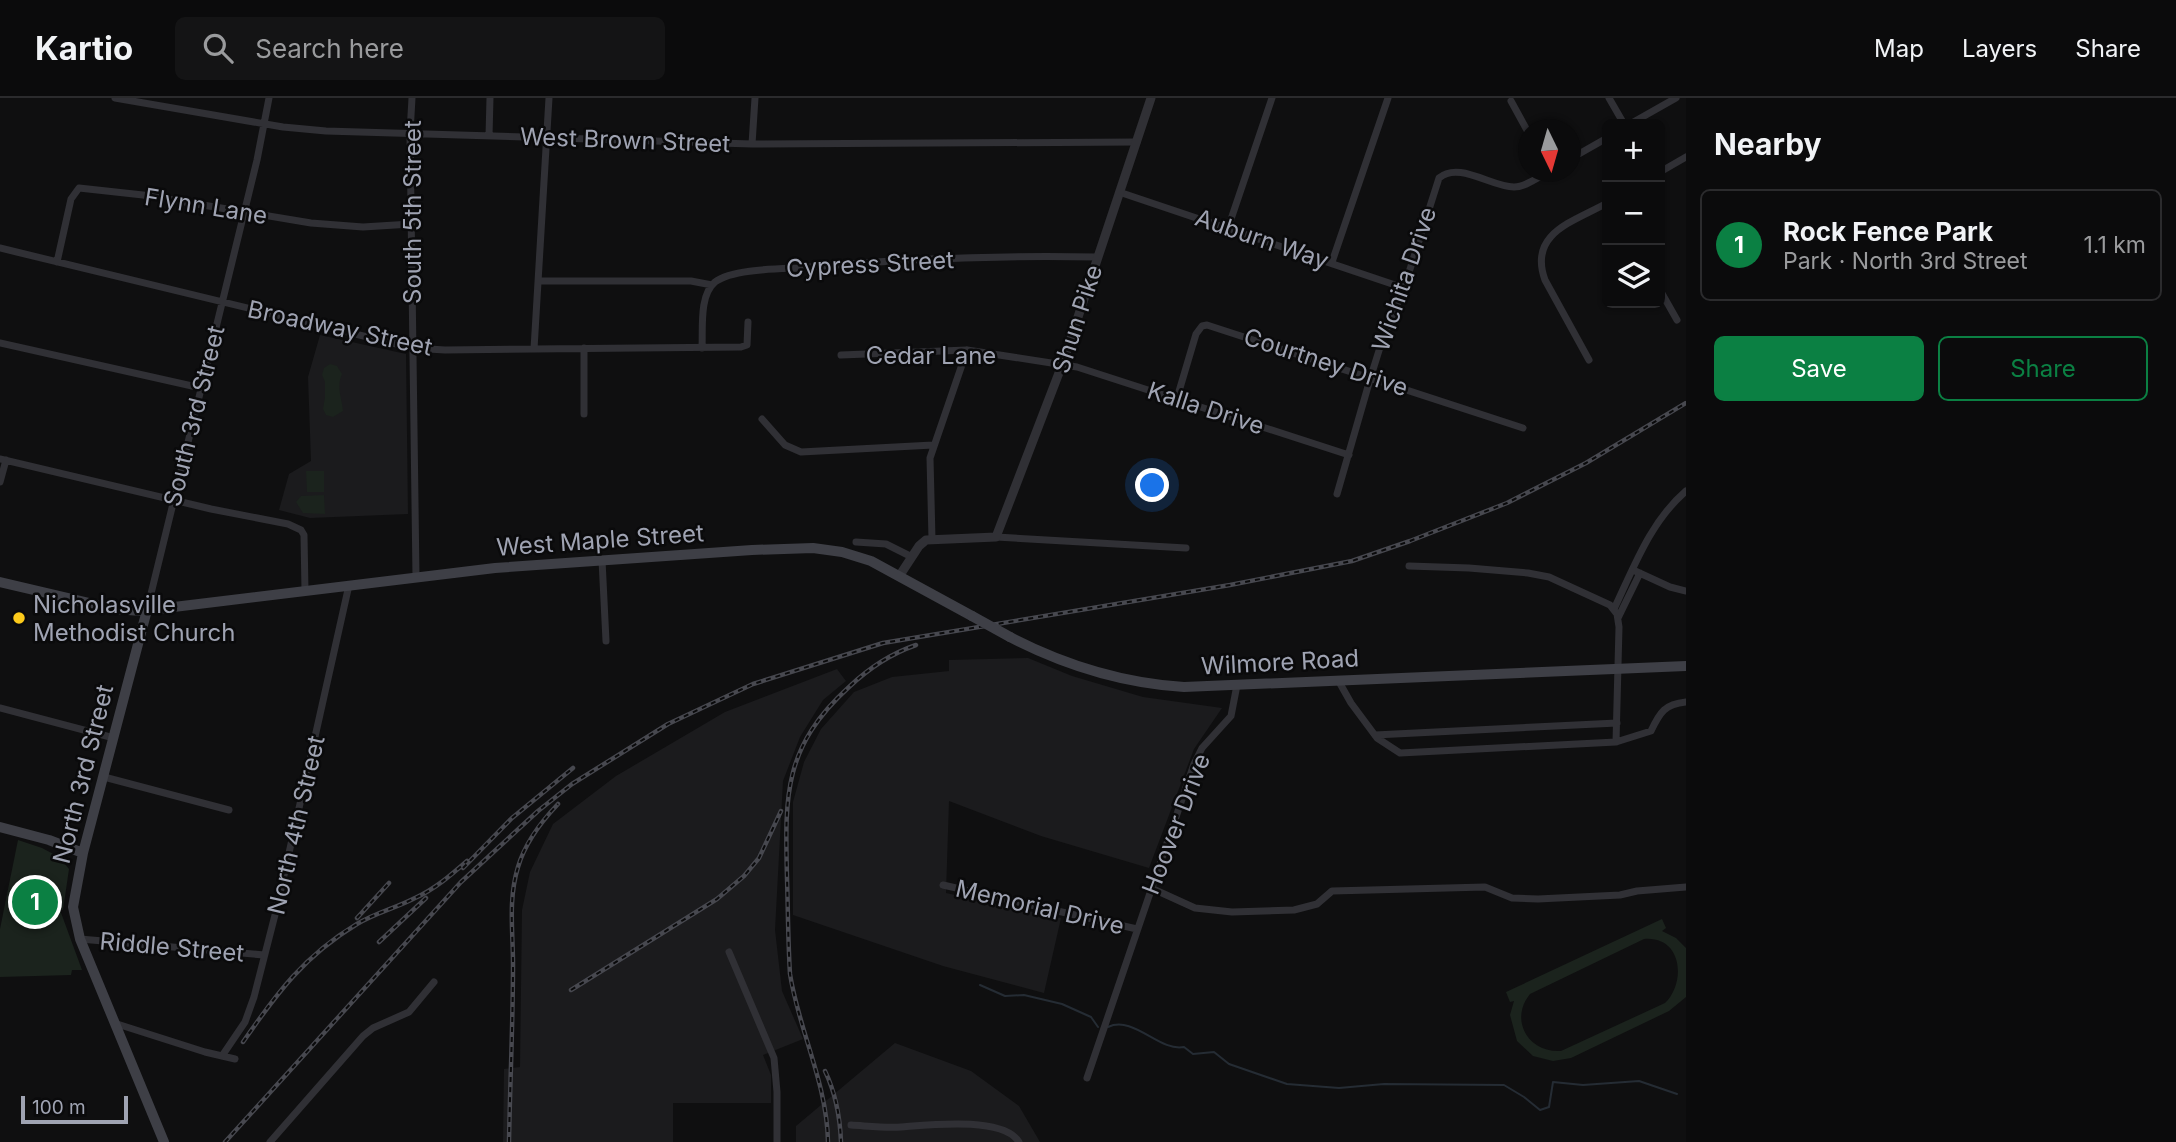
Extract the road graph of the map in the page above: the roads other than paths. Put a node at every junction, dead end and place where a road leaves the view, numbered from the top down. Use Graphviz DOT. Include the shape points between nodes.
graph roads {
  1 [pos="115,98"];
  2 [pos="270,98"];
  3 [pos="412,98"];
  4 [pos="490,98"];
  5 [pos="549,98"];
  6 [pos="755,98"];
  7 [pos="1151,98"];
  8 [pos="1272,98"];
  9 [pos="1388,98"];
  10 [pos="1609,98"];
  11 [pos="1676,98"];
  12 [pos="1511,101"];
  13 [pos="1521,119"];
  14 [pos="1621,119"];
  15 [pos="1639,119"];
  16 [pos="265,124"];
  17 [pos="410,133"];
  18 [pos="489,136"];
  19 [pos="546,138"];
  20 [pos="1602,141"];
  21 [pos="1137,142"];
  22 [pos="752,144"];
  23 [pos="1581,153"];
  24 [pos="1686,157"];
  25 [pos="1665,169"];
  26 [pos="1531,182"];
  27 [pos="1119,192"];
  28 [pos="1602,206"];
  29 [pos="244,212"];
  30 [pos="411,223"];
  31 [pos="1228,228"];
  32 [pos="0,248"];
  33 [pos="1097,257"];
  34 [pos="57,262"];
  35 [pos="1332,262"];
  36 [pos="538,281"];
  37 [pos="712,285"];
  38 [pos="1404,288"];
  39 [pos="1665,299"];
  40 [pos="222,302"];
  41 [pos="1677,320"];
  42 [pos="748,322"];
  43 [pos="0,343"];
  44 [pos="413,348"];
  45 [pos="584,348"];
  46 [pos="702,348"];
  47 [pos="534,349"];
  48 [pos="967,351"];
  49 [pos="841,355"];
  50 [pos="1588,360"];
  51 [pos="1062,365"];
  52 [pos="1371,376"];
  53 [pos="201,388"];
  54 [pos="1177,398"];
  55 [pos="584,414"];
  56 [pos="761,419"];
  57 [pos="1523,428"];
  58 [pos="933,445"];
  59 [pos="1349,455"];
  60 [pos="3,460"];
  61 [pos="0,482"];
  62 [pos="1686,491"];
  63 [pos="1337,494"];
  64 [pos="173,500"];
  65 [pos="996,537"];
  66 [pos="932,539"];
  67 [pos="856,542"];
  68 [pos="1186,548"];
  69 [pos="912,557"];
  70 [pos="602,560"];
  71 [pos="1409,566"];
  72 [pos="1636,572"];
  73 [pos="900,576"];
  74 [pos="416,577"];
  75 [pos="0,582"];
  76 [pos="349,585"];
  77 [pos="305,591"];
  78 [pos="1686,591"];
  79 [pos="1614,609"];
  80 [pos="146,610"];
  81 [pos="1618,619"];
  82 [pos="606,640"];
  83 [pos="1686,666"];
  84 [pos="1619,668"];
  85 [pos="1338,680"];
  86 [pos="1237,685"];
  87 [pos="1686,702"];
  88 [pos="0,708"];
  89 [pos="1617,723"];
  90 [pos="1375,736"];
  91 [pos="114,738"];
  92 [pos="1616,742"];
  93 [pos="104,777"];
  94 [pos="229,810"];
  95 [pos="0,827"];
  96 [pos="83,853"];
  97 [pos="943,885"];
  98 [pos="1686,887"];
  99 [pos="1151,888"];
  100 [pos="1137,929"];
  101 [pos="80,939"];
  102 [pos="729,952"];
  103 [pos="264,955"];
  104 [pos="434,982"];
  105 [pos="114,1023"];
  106 [pos="222,1056"];
  107 [pos="235,1059"];
  108 [pos="1087,1078"];
  109 [pos="851,1125"];
  110 [pos="160,1141"];
  111 [pos="270,1142"];
  112 [pos="777,1142"];
  113 [pos="1019,1142"];
  1 -- 16 [label="street, West Brown Street"];
  2 -- 16 [label="street, South 3rd Street"];
  3 -- 17 [label="street, South 5th Street"];
  4 -- 18 [label="street"];
  5 -- 19 [label="street"];
  6 -- 22 [label="street"];
  7 -- 21 [label="street, Shun Pike"];
  8 -- 31 [label="street"];
  9 -- 35 [label="street"];
  10 -- 14 [label="street"];
  11 -- 15 [label="street"];
  12 -- 13 [label="street"];
  16 -- 17 [label="street, West Brown Street"];
  16 -- 29 [label="street, South 3rd Street"];
  17 -- 18 [label="street, West Brown Street"];
  17 -- 30 [label="street, South 5th Street"];
  18 -- 19 [label="street, West Brown Street"];
  19 -- 22 [label="street, West Brown Street"];
  19 -- 36 [label="street"];
  20 -- 23 [label="street"];
  21 -- 22 [label="street, West Brown Street"];
  21 -- 27 [label="street, Shun Pike"];
  24 -- 25 [label="street"];
  26 -- 38 [label="street, Wichita Drive" via="1511,187 1457,172 1439,178"];
  27 -- 31 [label="street, Auburn Way"];
  27 -- 33 [label="street, Shun Pike"];
  28 -- 50 [label="street" via="1553,234 1540,256 1545,280"];
  29 -- 30 [label="street, Flynn Lane" via="346,226"];
  29 -- 34 [label="street, Flynn Lane" via="79,188 71,200"];
  29 -- 40 [label="street, South 3rd Street"];
  30 -- 44 [label="street, South 5th Street"];
  31 -- 35 [label="street, Auburn Way"];
  32 -- 34 [label="street, Broadway Street"];
  33 -- 37 [label="street, Cypress Street" via="851,263 746,273"];
  33 -- 51 [label="street, Shun Pike"];
  34 -- 40 [label="street, Broadway Street"];
  35 -- 38 [label="street, Auburn Way"];
  36 -- 37 [label="street" via="691,281"];
  36 -- 47 [label="street"];
  37 -- 46 [label="street" via="706,298"];
  38 -- 52 [label="street, Wichita Drive"];
  39 -- 41 [label="street"];
  40 -- 44 [label="street, Broadway Street"];
  40 -- 53 [label="street, South 3rd Street"];
  42 -- 46 [label="street, Broadway Street" via="747,345"];
  43 -- 53 [label="street"];
  44 -- 47 [label="street, Broadway Street"];
  44 -- 74 [label="street, South 5th Street"];
  45 -- 46 [label="street, Broadway Street"];
  45 -- 47 [label="street, Broadway Street"];
  45 -- 55 [label="street"];
  48 -- 49 [label="street, Cedar Lane"];
  48 -- 51 [label="street, Cedar Lane"];
  48 -- 58 [label="street"];
  51 -- 54 [label="street, Kalla Drive"];
  51 -- 65 [label="street, Shun Pike"];
  52 -- 54 [label="street, Courtney Drive" via="1207,324 1196,334"];
  52 -- 57 [label="street, Courtney Drive"];
  52 -- 59 [label="street, Wichita Drive"];
  53 -- 64 [label="street, South 3rd Street"];
  54 -- 59 [label="street, Kalla Drive"];
  56 -- 58 [label="street" via="785,445 800,452"];
  58 -- 66 [label="street" via="929,473"];
  59 -- 63 [label="street, Wichita Drive"];
  60 -- 61 [label="street"];
  60 -- 64 [label="street"];
  62 -- 72 [label="street" via="1656,525"];
  64 -- 77 [label="street" via="300,530 306,545"];
  64 -- 80 [label="street, South 3rd Street"];
  65 -- 66 [label="street"];
  65 -- 68 [label="street"];
  66 -- 69 [label="street" via="922,543"];
  67 -- 69 [label="street" via="886,544"];
  69 -- 73 [label="street"];
  70 -- 73 [label="main road, West Maple Street" via="813,548 857,556"];
  70 -- 74 [label="main road, West Maple Street"];
  70 -- 82 [label="street"];
  71 -- 79 [label="street" via="1549,577"];
  72 -- 78 [label="street"];
  72 -- 79 [label="street"];
  72 -- 81 [label="street"];
  73 -- 86 [label="main road, Wilmore Road, bridge" via="1062,662 1127,680 1184,687"];
  74 -- 76 [label="main road, West Maple Street"];
  75 -- 80 [label="main road, West Maple Street" via="115,609"];
  76 -- 77 [label="main road, West Maple Street"];
  76 -- 103 [label="street, North 4th Street"];
  77 -- 80 [label="main road, West Maple Street"];
  79 -- 81 [label="street"];
  80 -- 91 [label="main road, North 3rd Street"];
  81 -- 84 [label="street"];
  83 -- 84 [label="main road, Wilmore Road"];
  84 -- 85 [label="main road, Wilmore Road"];
  84 -- 89 [label="street"];
  85 -- 86 [label="main road, Wilmore Road"];
  85 -- 90 [label="street"];
  86 -- 99 [label="street, Hoover Drive" via="1230,716 1194,764"];
  87 -- 92 [label="street" via="1664,708 1651,731"];
  88 -- 91 [label="street"];
  89 -- 90 [label="street"];
  89 -- 92 [label="street"];
  90 -- 92 [label="street" via="1400,753"];
  91 -- 93 [label="main road, North 3rd Street"];
  93 -- 94 [label="street"];
  93 -- 96 [label="main road, North 3rd Street"];
  95 -- 96 [label="main road"];
  96 -- 101 [label="main road, North 3rd Street" via="73,907"];
  97 -- 100 [label="street, Memorial Drive"];
  98 -- 99 [label="street" via="1538,899 1511,898 1485,887 1332,891 1317,904 1294,910 1232,912 1195,908"];
  99 -- 100 [label="street, Hoover Drive"];
  100 -- 108 [label="street, Hoover Drive"];
  101 -- 103 [label="street, Riddle Street"];
  101 -- 105 [label="main road, North 3rd Street"];
  102 -- 112 [label="street" via="774,1058"];
  103 -- 106 [label="street, North 4th Street" via="245,1022"];
  104 -- 111 [label="street" via="409,1012 363,1036"];
  105 -- 106 [label="street"];
  105 -- 110 [label="main road, North 3rd Street"];
  106 -- 107 [label="street"];
  109 -- 113 [label="street" via="989,1126"];
}
